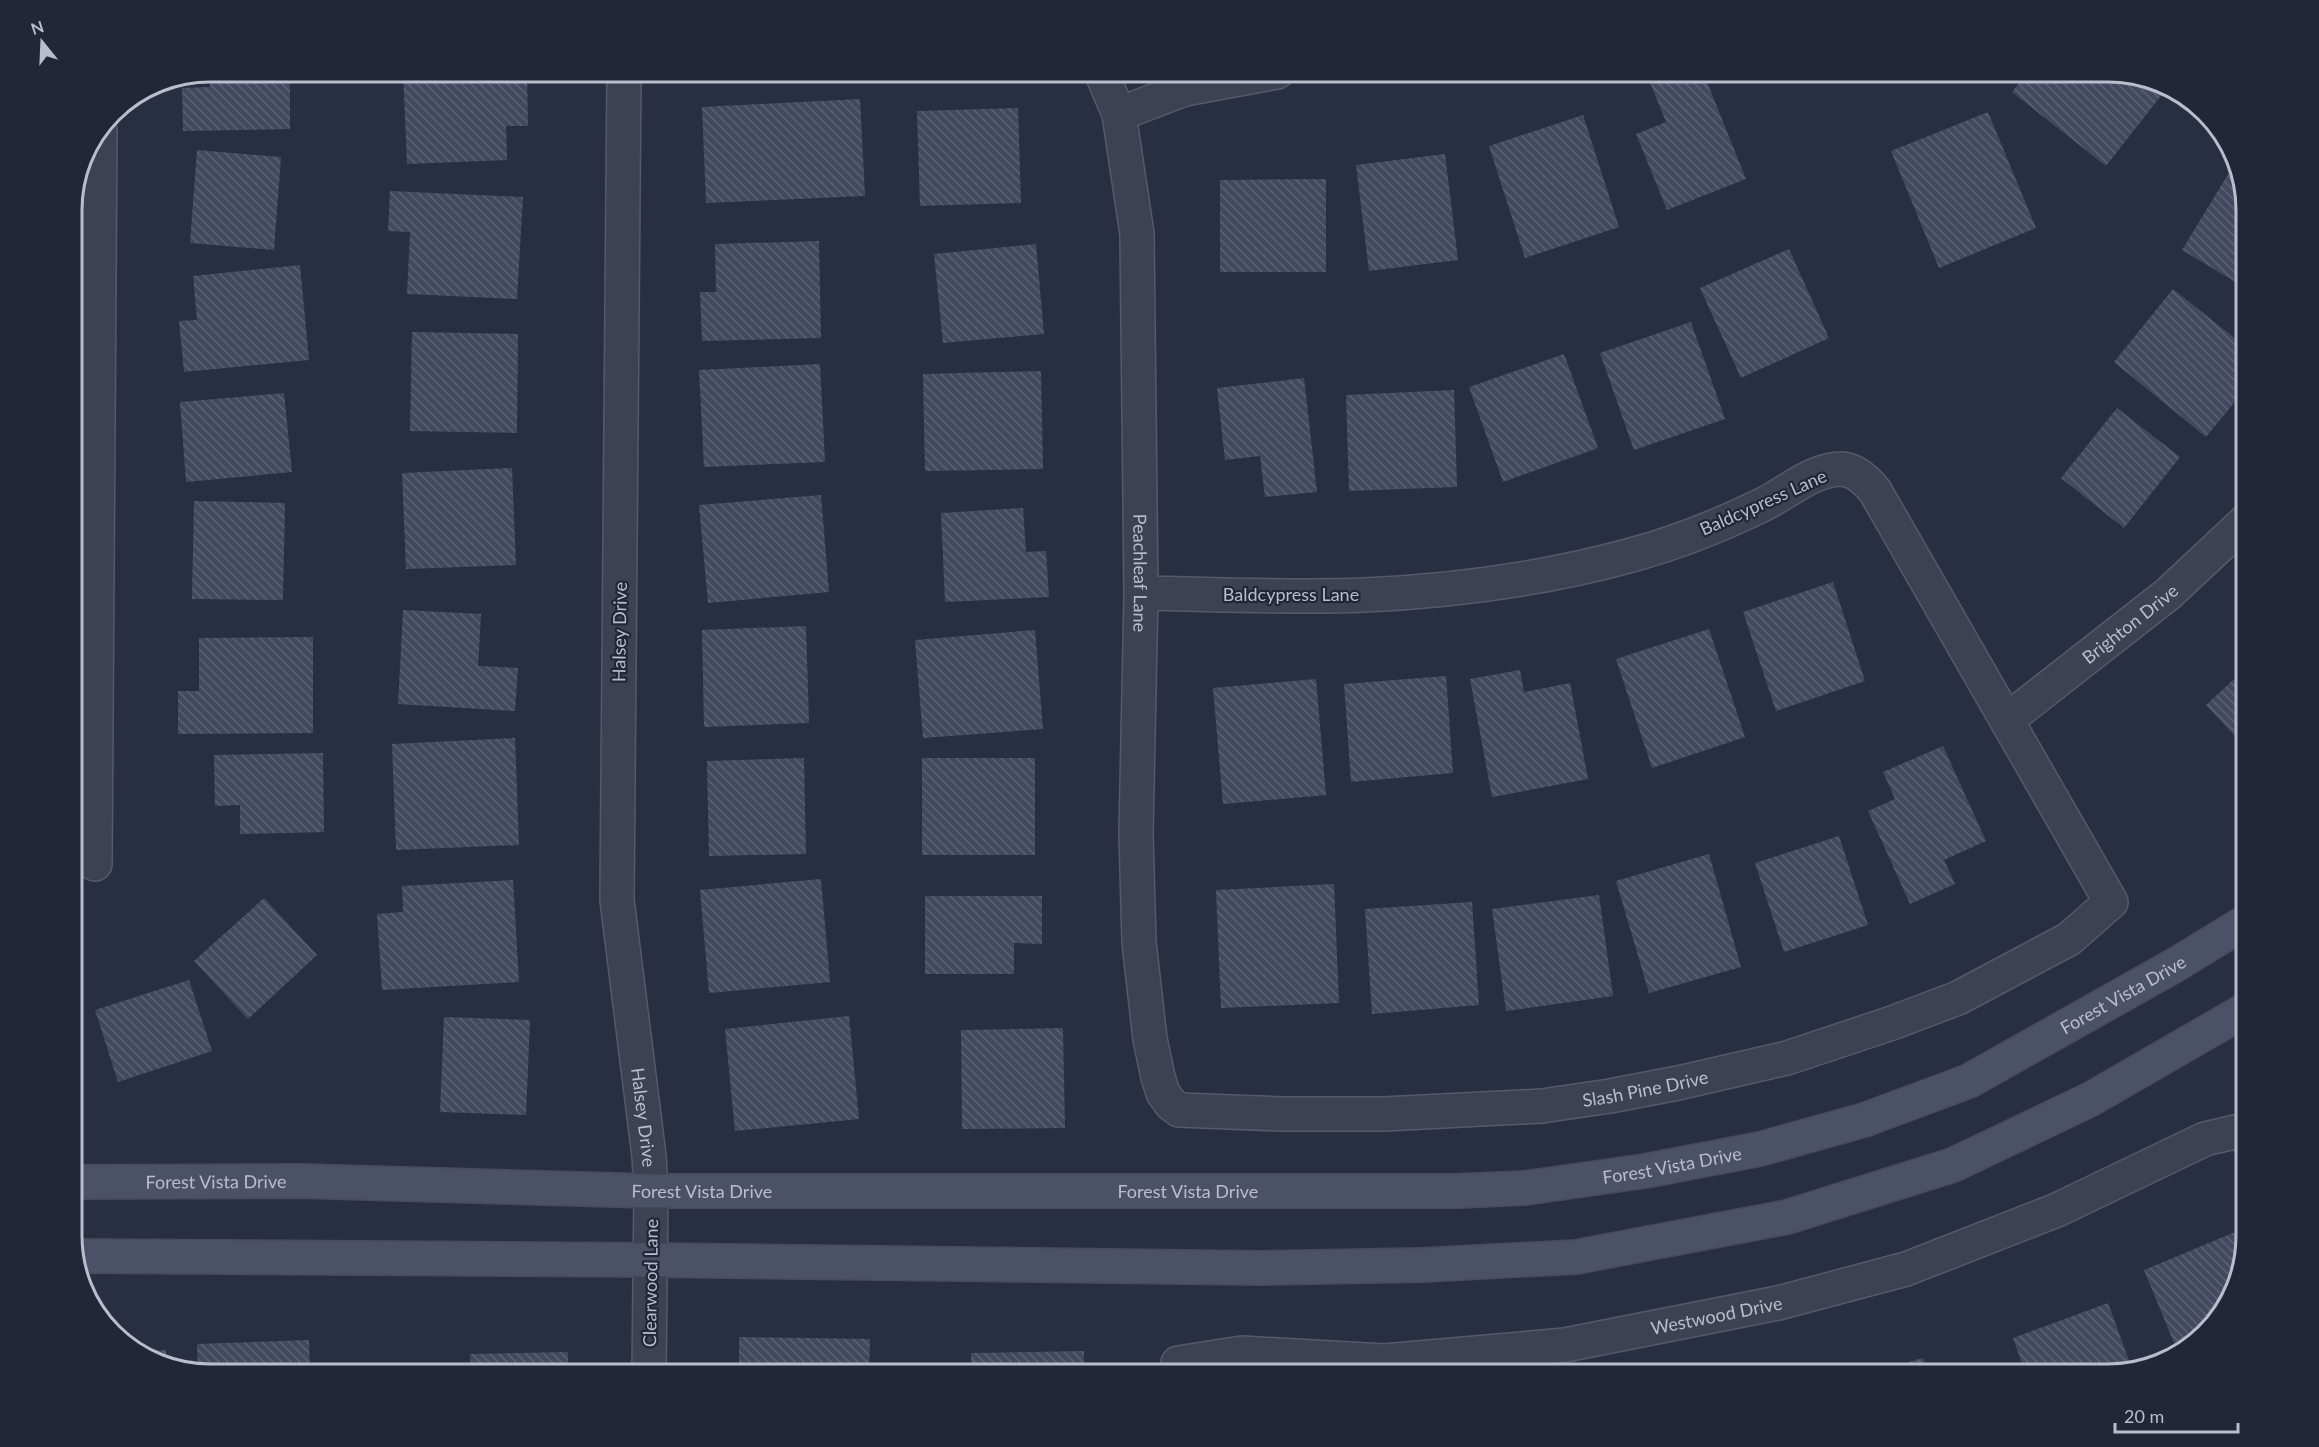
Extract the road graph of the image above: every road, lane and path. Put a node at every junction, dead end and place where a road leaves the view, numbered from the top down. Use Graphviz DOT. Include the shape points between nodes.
graph roads {
  1 [pos="1224,82"];
  2 [pos="624,83"];
  3 [pos="1106,83"];
  4 [pos="1119,114"];
  5 [pos="100,147"];
  6 [pos="2236,530"];
  7 [pos="1141,593"];
  8 [pos="2007,720"];
  9 [pos="95,864"];
  10 [pos="2111,902"];
  11 [pos="2236,928"];
  12 [pos="2236,1015"];
  13 [pos="1158,1077"];
  14 [pos="2236,1136"];
  15 [pos="83,1182"];
  16 [pos="651,1191"];
  17 [pos="84,1256"];
  18 [pos="649,1260"];
  19 [pos="649,1364"];
  20 [pos="1178,1364"];
  1 -- 4 [label="street" via="1185,90"];
  2 -- 16 [label="street, Halsey Drive" via="617,900"];
  3 -- 4 [label="street, Peachleaf Lane"];
  4 -- 7 [label="street, Peachleaf Lane" via="1137,234"];
  5 -- 9 [label="street"];
  6 -- 8 [label="street, Brighton Drive" via="2168,594"];
  7 -- 8 [label="street, Baldcypress Lane" via="1371,594 1466,587 1557,572 1629,556 1698,532 1760,506 1826,471 1844,469 1864,478 1875,491"];
  7 -- 13 [label="street, Peachleaf Lane" via="1136,834 1139,942"];
  8 -- 10 [label="street, Baldcypress Lane"];
  10 -- 13 [label="street, Slash Pine Drive" via="2069,939 1958,998 1787,1058 1610,1096 1542,1106 1384,1114 1270,1114 1179,1110 1163,1093"];
  11 -- 16 [label="main road, Forest Vista Drive" via="1970,1081 1864,1120 1760,1149 1645,1171 1525,1188 1457,1191"];
  12 -- 18 [label="main road" via="2091,1099 1953,1165 1787,1217 1576,1257 1262,1268"];
  14 -- 20 [label="street, Westwood Drive" via="2205,1139 2057,1210 1906,1269 1778,1303 1565,1345 1384,1361 1242,1353"];
  15 -- 16 [label="main road, Forest Vista Drive" via="299,1182"];
  16 -- 18 [label="street, Clearwood Lane"];
  17 -- 18 [label="main road"];
  18 -- 19 [label="street, Clearwood Lane"];
}
